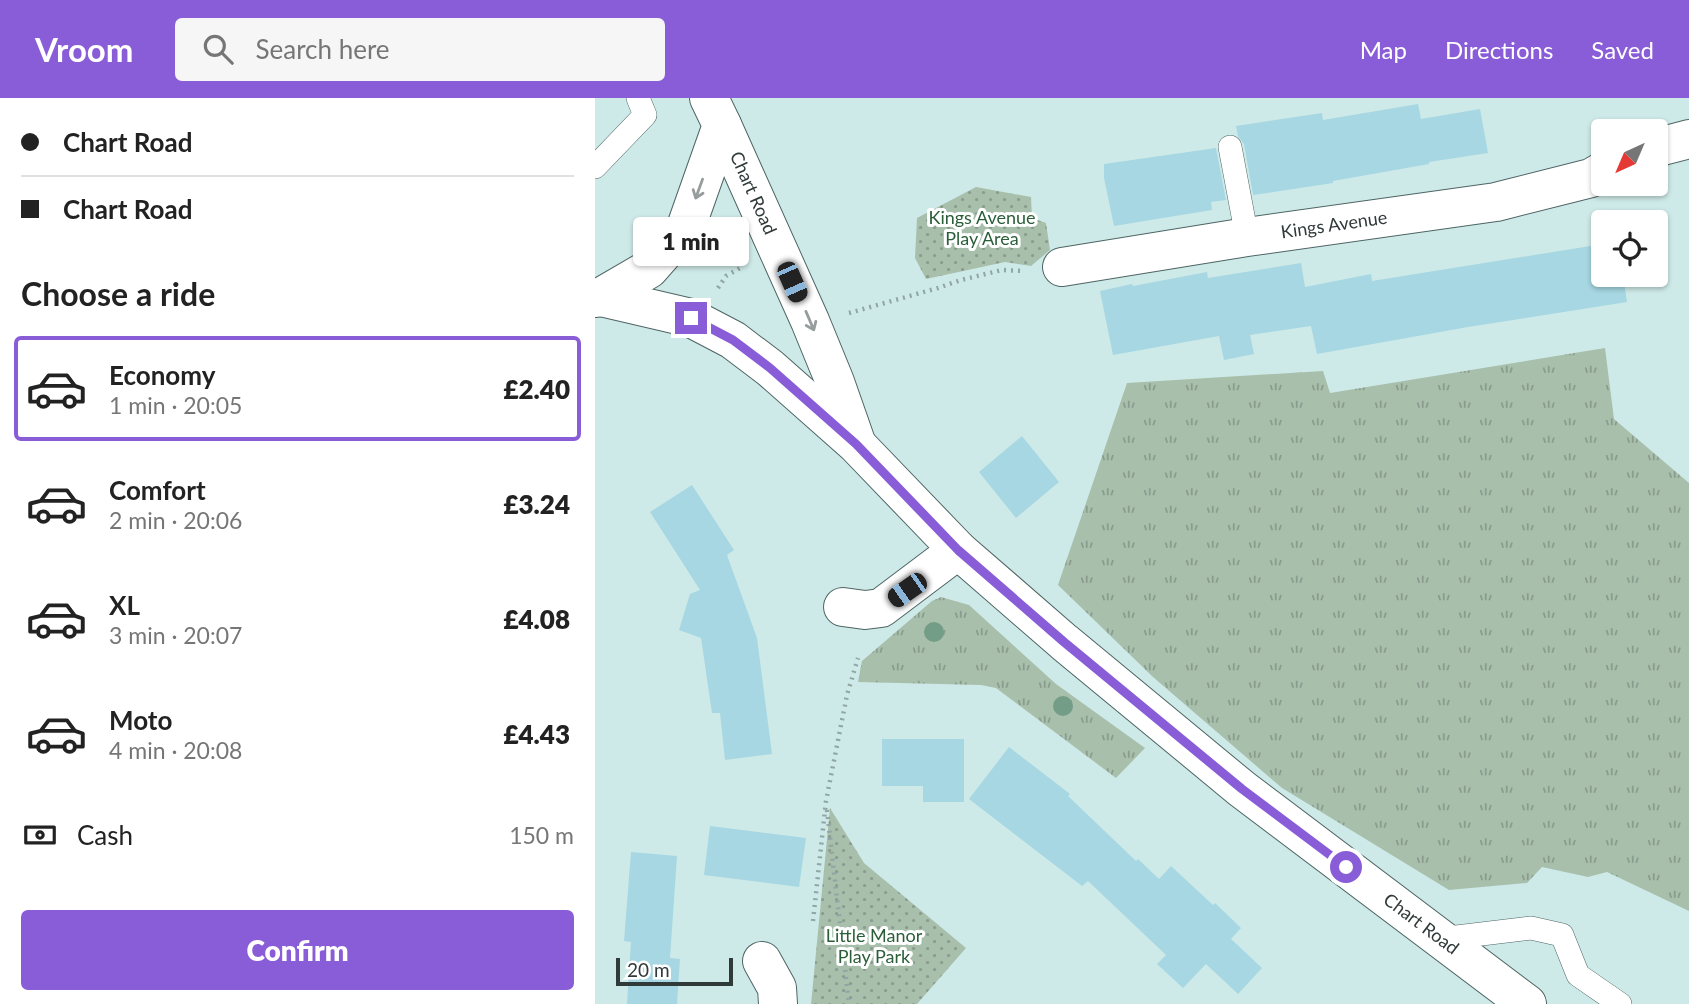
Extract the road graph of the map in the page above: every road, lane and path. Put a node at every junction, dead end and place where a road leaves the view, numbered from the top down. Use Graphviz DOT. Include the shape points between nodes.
graph roads {
  1 [pos="638,98"];
  2 [pos="716,111"];
  3 [pos="1689,139"];
  4 [pos="1668,145"];
  5 [pos="1230,147"];
  6 [pos="595,167"];
  7 [pos="1591,178"];
  8 [pos="1247,237"];
  9 [pos="783,262"];
  10 [pos="1062,267"];
  11 [pos="598,298"];
  12 [pos="861,311"];
  13 [pos="703,324"];
  14 [pos="856,444"];
  15 [pos="958,550"];
  16 [pos="843,607"];
  17 [pos="858,658"];
  18 [pos="826,801"];
  19 [pos="813,920"];
  20 [pos="1440,939"];
  21 [pos="762,961"];
  22 [pos="778,1004"];
  23 [pos="849,1004"];
  24 [pos="1527,1004"];
  25 [pos="1620,1004"];
  1 -- 6 [label="lane" via="645,115"];
  2 -- 9 [label="street, Chart Road"];
  2 -- 11 [label="street, one-way" via="685,227 649,269"];
  3 -- 4 [label="street"];
  5 -- 8 [label="lane"];
  7 -- 8 [label="street, Kings Avenue" via="1496,202"];
  8 -- 10 [label="street, Kings Avenue"];
  9 -- 13 [label="path" via="738,268 726,276"];
  9 -- 14 [label="street, Chart Road, one-way" via="835,382"];
  10 -- 12 [label="path" via="1002,270"];
  11 -- 13 [label="street, Chart Road"];
  13 -- 14 [label="street, Chart Road" via="770,368"];
  14 -- 15 [label="street, Chart Road"];
  15 -- 16 [label="street" via="881,608"];
  15 -- 20 [label="street, Chart Road" via="1242,789"];
  17 -- 18 [label="path"];
  18 -- 19 [label="path"];
  18 -- 23 [label="path"];
  20 -- 24 [label="street, Chart Road"];
  20 -- 25 [label="lane" via="1531,928 1562,935 1579,975"];
  21 -- 22 [label="street" via="777,988"];
}
